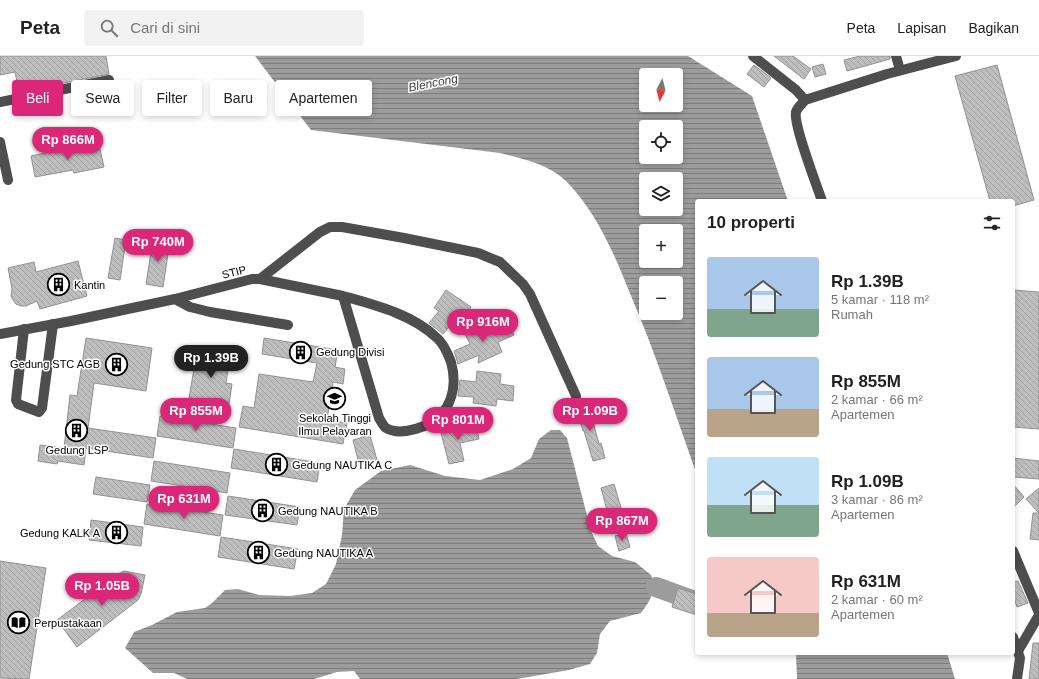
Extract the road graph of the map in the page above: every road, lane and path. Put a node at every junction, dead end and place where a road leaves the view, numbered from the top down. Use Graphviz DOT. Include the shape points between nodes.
graph roads {
  1 [pos="753,56"];
  2 [pos="896,56"];
  3 [pos="956,56"];
  4 [pos="900,70"];
  5 [pos="71,88"];
  6 [pos="805,100"];
  7 [pos="0,102"];
  8 [pos="0,142"];
  9 [pos="8,180"];
  10 [pos="821,199"];
  11 [pos="260,278"];
  12 [pos="343,296"];
  13 [pos="174,299"];
  14 [pos="54,324"];
  15 [pos="288,325"];
  16 [pos="24,329"];
  17 [pos="0,334"];
  18 [pos="576,396"];
  19 [pos="1015,556"];
  20 [pos="1039,614"];
  21 [pos="1015,643"];
  22 [pos="1018,651"];
  23 [pos="1017,679"];
  1 -- 6 [label="lane"];
  2 -- 4 [label="lane"];
  3 -- 4 [label="lane"];
  4 -- 6 [label="lane"];
  5 -- 7 [label="lane"];
  6 -- 10 [label="lane" via="796,110 795,116"];
  8 -- 9 [label="lane"];
  11 -- 12 [label="lane, STIP"];
  11 -- 13 [label="lane, STIP"];
  11 -- 18 [label="lane" via="330,227 404,238 486,255 500,262 523,284"];
  12 -- 12 [label="lane, STIP" via="382,423 386,428 405,431 434,422 442,414 454,388 454,373 449,356 438,338 397,313"];
  13 -- 14 [label="lane, STIP"];
  13 -- 15 [label="lane" via="190,307 210,312"];
  14 -- 16 [label="lane, STIP"];
  14 -- 16 [label="lane" via="42,408 39,412 18,404 16,400"];
  16 -- 17 [label="lane, STIP"];
  19 -- 20 [label="lane"];
  20 -- 22 [label="lane"];
  21 -- 22 [label="lane"];
  22 -- 23 [label="lane" via="1020,658"];
}
